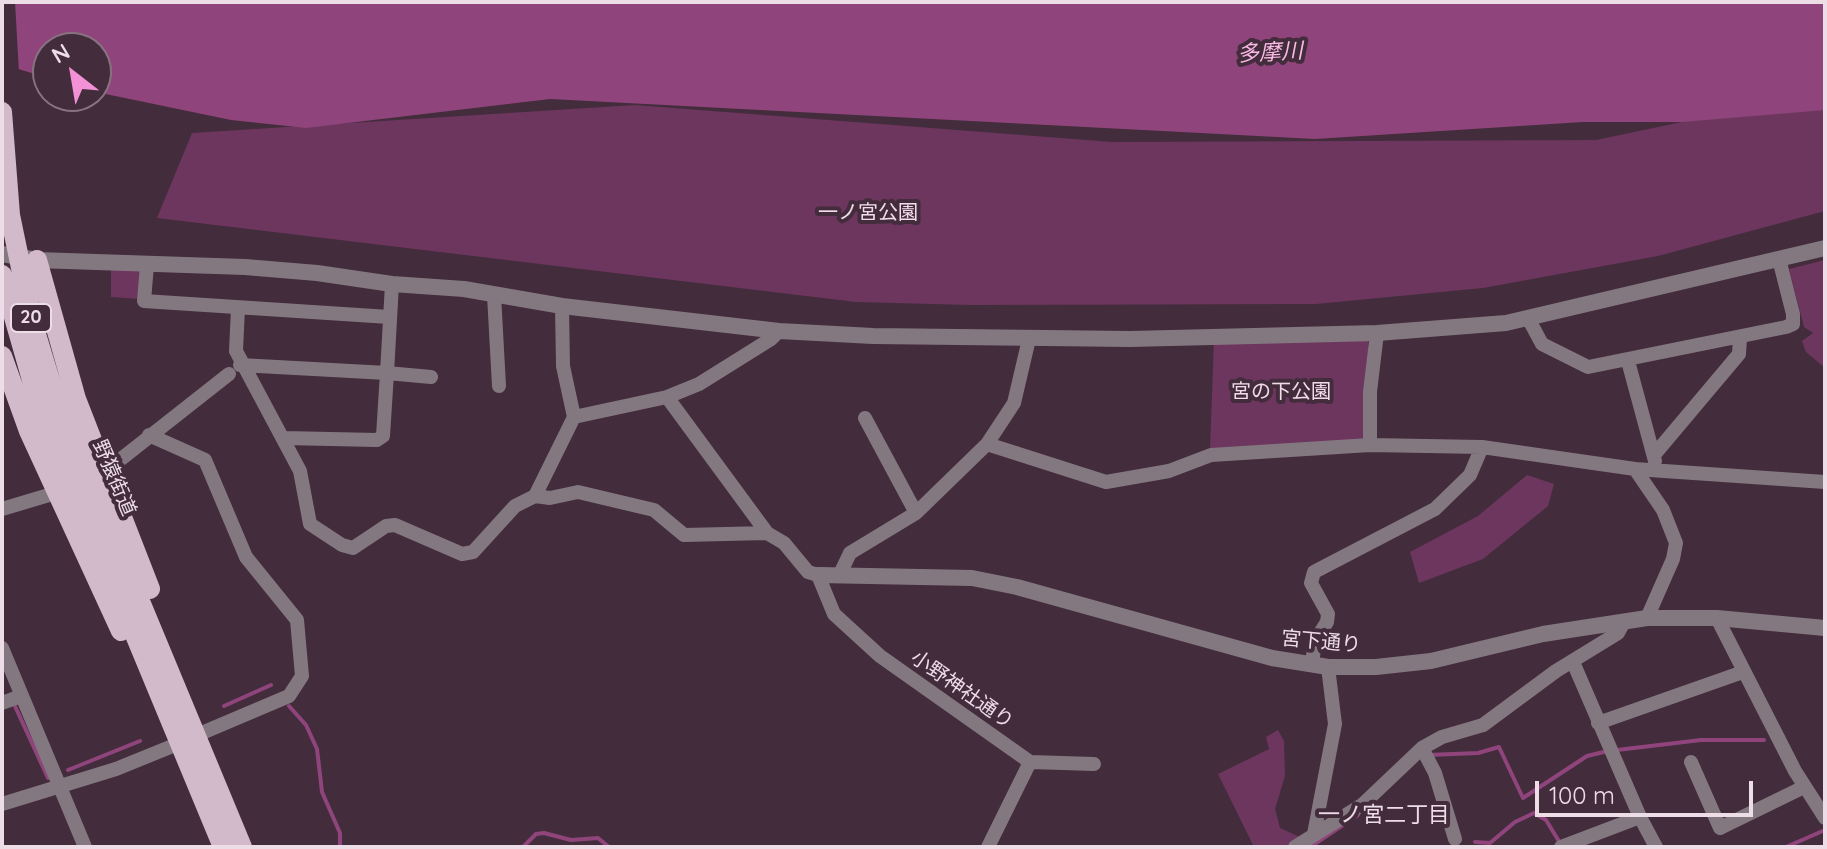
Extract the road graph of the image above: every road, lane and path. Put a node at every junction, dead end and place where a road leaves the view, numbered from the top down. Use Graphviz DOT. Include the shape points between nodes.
graph roads {
  1 [pos="2,112"];
  2 [pos="1825,248"];
  3 [pos="2,254"];
  4 [pos="1779,259"];
  5 [pos="37,260"];
  6 [pos="147,265"];
  7 [pos="2,275"];
  8 [pos="392,284"];
  9 [pos="494,295"];
  10 [pos="562,306"];
  11 [pos="238,308"];
  12 [pos="389,317"];
  13 [pos="1528,318"];
  14 [pos="779,331"];
  15 [pos="1377,333"];
  16 [pos="1740,338"];
  17 [pos="1029,339"];
  18 [pos="2,356"];
  19 [pos="1628,361"];
  20 [pos="235,369"];
  21 [pos="387,373"];
  22 [pos="431,377"];
  23 [pos="499,386"];
  24 [pos="667,397"];
  25 [pos="10,400"];
  26 [pos="574,417"];
  27 [pos="865,418"];
  28 [pos="55,421"];
  29 [pos="149,435"];
  30 [pos="284,438"];
  31 [pos="987,444"];
  32 [pos="1370,445"];
  33 [pos="1482,447"];
  34 [pos="1656,462"];
  35 [pos="1635,469"];
  36 [pos="102,474"];
  37 [pos="1825,482"];
  38 [pos="59,492"];
  39 [pos="535,496"];
  40 [pos="2,509"];
  41 [pos="916,513"];
  42 [pos="767,533"];
  43 [pos="840,574"];
  44 [pos="818,575"];
  45 [pos="1647,618"];
  46 [pos="1717,618"];
  47 [pos="1624,622"];
  48 [pos="1825,628"];
  49 [pos="2,648"];
  50 [pos="1573,662"];
  51 [pos="1320,666"];
  52 [pos="1743,672"];
  53 [pos="20,697"];
  54 [pos="2,703"];
  55 [pos="1598,723"];
  56 [pos="188,739"];
  57 [pos="1425,754"];
  58 [pos="1030,762"];
  59 [pos="1691,762"];
  60 [pos="1094,764"];
  61 [pos="1795,771"];
  62 [pos="1804,787"];
  63 [pos="60,788"];
  64 [pos="1825,797"];
  65 [pos="2,804"];
  66 [pos="1640,817"];
  67 [pos="1825,818"];
  68 [pos="1314,834"];
  69 [pos="1455,839"];
  70 [pos="85,847"];
  71 [pos="212,847"];
  72 [pos="223,847"];
  73 [pos="242,847"];
  74 [pos="255,847"];
  75 [pos="988,847"];
  76 [pos="1295,847"];
  77 [pos="1561,847"];
  78 [pos="1656,847"];
  1 -- 28 [label="main road, 野猿街道 / 20" via="10,215"];
  2 -- 4 [label="street"];
  3 -- 5 [label="street"];
  4 -- 13 [label="street"];
  4 -- 16 [label="street" via="1793,324"];
  5 -- 6 [label="street"];
  5 -- 36 [label="main road" via="62,357"];
  6 -- 8 [label="street" via="256,268"];
  6 -- 11 [label="street" via="144,301"];
  7 -- 28 [label="main road, 野猿街道 / 20" via="26,364"];
  8 -- 9 [label="street"];
  8 -- 12 [label="street"];
  9 -- 10 [label="street"];
  9 -- 23 [label="street"];
  10 -- 14 [label="street"];
  10 -- 26 [label="street" via="563,366"];
  11 -- 12 [label="street"];
  11 -- 20 [label="street"];
  12 -- 21 [label="street"];
  13 -- 15 [label="street"];
  13 -- 19 [label="street" via="1542,344 1572,362 1588,367"];
  14 -- 17 [label="street"];
  14 -- 24 [label="street" via="725,369"];
  15 -- 17 [label="street"];
  15 -- 32 [label="street"];
  16 -- 19 [label="street"];
  16 -- 34 [label="street" via="1739,354"];
  17 -- 31 [label="street" via="1014,403"];
  18 -- 25 [label="main road"];
  19 -- 34 [label="street"];
  20 -- 21 [label="street"];
  20 -- 29 [label="street"];
  20 -- 30 [label="street" via="265,401"];
  21 -- 22 [label="street"];
  21 -- 30 [label="street" via="383,436 377,440"];
  24 -- 26 [label="street"];
  24 -- 42 [label="street"];
  25 -- 38 [label="main road"];
  26 -- 39 [label="street"];
  27 -- 41 [label="street"];
  28 -- 56 [label="main road, 野猿街道 / 20"];
  29 -- 36 [label="street"];
  29 -- 56 [label="street" via="205,460 246,557 297,620 302,676 289,696"];
  30 -- 39 [label="street" via="300,471 310,524 353,548 395,525 462,554 473,552 515,506"];
  31 -- 32 [label="street" via="1106,482 1169,471 1211,455"];
  31 -- 41 [label="street"];
  32 -- 33 [label="street"];
  33 -- 35 [label="street"];
  33 -- 51 [label="street" via="1470,475 1435,509 1314,572 1311,583 1328,614 1315,641"];
  34 -- 35 [label="street"];
  34 -- 37 [label="street"];
  35 -- 45 [label="street" via="1663,510 1676,543"];
  36 -- 56 [label="main road" via="151,594"];
  38 -- 40 [label="street"];
  38 -- 56 [label="main road" via="110,610"];
  39 -- 42 [label="street" via="578,492 654,510 684,535"];
  41 -- 43 [label="street" via="850,553"];
  42 -- 44 [label="street" via="784,543 808,572"];
  43 -- 44 [label="street, 宮下通り"];
  43 -- 51 [label="street, 宮下通り" via="972,578 1272,658"];
  44 -- 58 [label="street, 小野神社通り" via="834,614 880,656"];
  45 -- 46 [label="street, 宮下通り"];
  45 -- 47 [label="street, 宮下通り"];
  46 -- 48 [label="street, 宮下通り"];
  46 -- 52 [label="street"];
  47 -- 50 [label="street" via="1618,633"];
  47 -- 51 [label="street, 宮下通り" via="1543,634 1431,661"];
  49 -- 53 [label="street"];
  50 -- 55 [label="street"];
  50 -- 57 [label="street" via="1483,725 1442,737"];
  51 -- 68 [label="street" via="1335,724"];
  52 -- 55 [label="street"];
  52 -- 61 [label="street"];
  53 -- 54 [label="street"];
  53 -- 63 [label="street"];
  55 -- 66 [label="street"];
  56 -- 63 [label="street"];
  56 -- 71 [label="main road, 20"];
  56 -- 72 [label="main road, 野猿街道 / 20"];
  56 -- 73 [label="main road, 野猿街道 / 20"];
  56 -- 74 [label="main road, 20"];
  57 -- 68 [label="street" via="1362,805"];
  57 -- 69 [label="street"];
  58 -- 60 [label="street"];
  58 -- 75 [label="street"];
  59 -- 62 [label="street" via="1720,828"];
  61 -- 62 [label="street"];
  61 -- 64 [label="street"];
  62 -- 67 [label="street"];
  63 -- 65 [label="street"];
  63 -- 70 [label="street"];
  66 -- 77 [label="street"];
  66 -- 78 [label="street"];
  68 -- 76 [label="street"];
}
